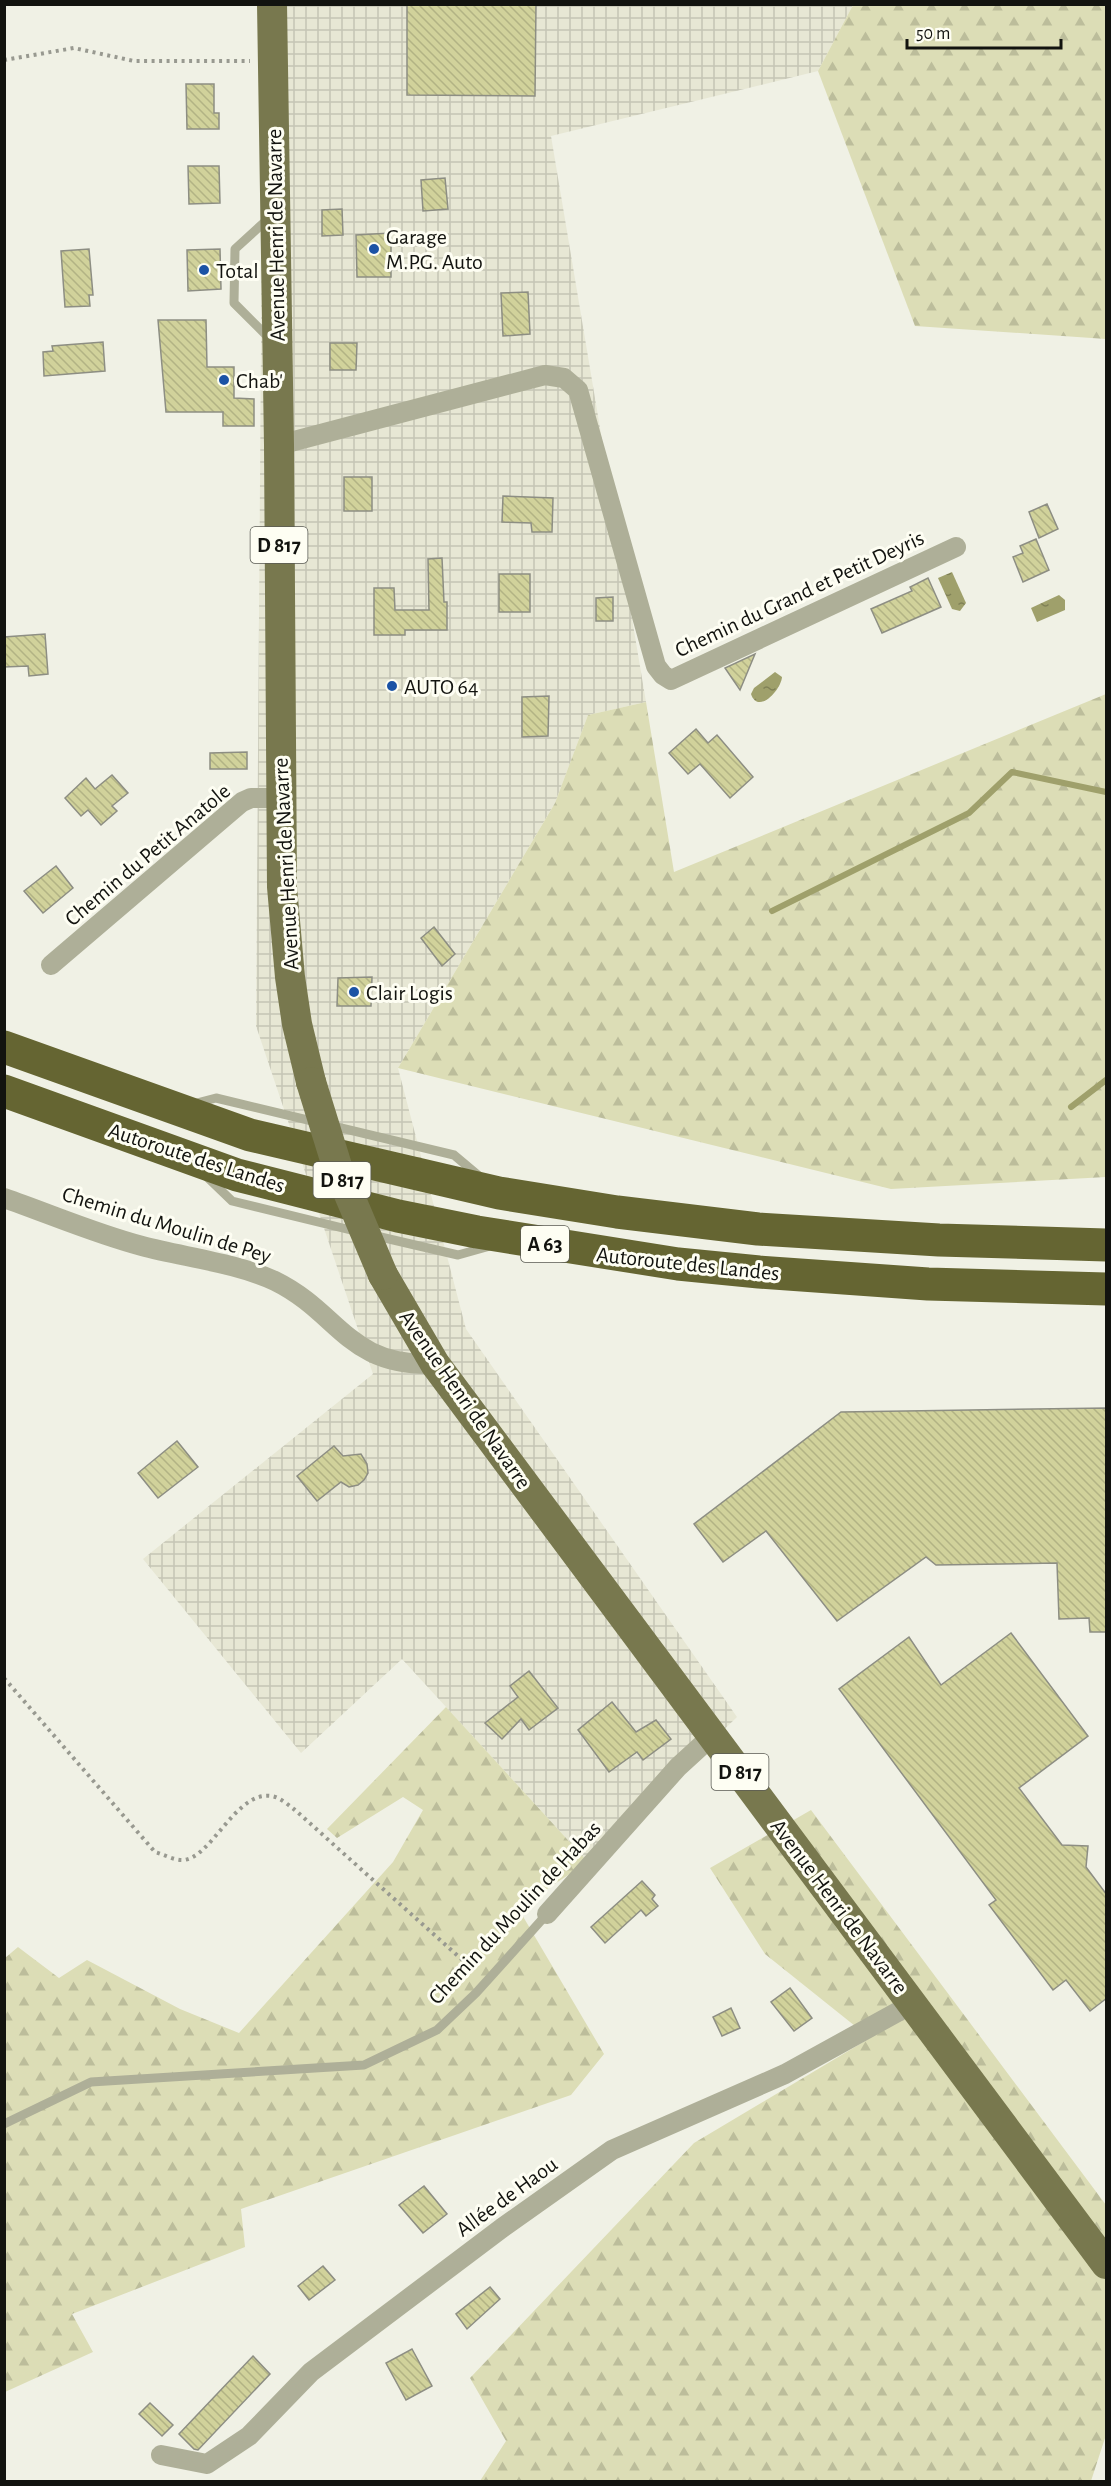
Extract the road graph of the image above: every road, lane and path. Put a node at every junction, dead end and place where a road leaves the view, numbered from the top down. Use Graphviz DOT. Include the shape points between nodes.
graph roads {
  1 [pos="272,4"];
  2 [pos="4,60"];
  3 [pos="273,61"];
  4 [pos="275,212"];
  5 [pos="277,347"];
  6 [pos="279,445"];
  7 [pos="956,546"];
  8 [pos="280,798"];
  9 [pos="51,965"];
  10 [pos="4,1047"];
  11 [pos="4,1091"];
  12 [pos="4,1198"];
  13 [pos="1107,1245"];
  14 [pos="1107,1289"];
  15 [pos="435,1364"];
  16 [pos="4,1678"];
  17 [pos="713,1735"];
  18 [pos="547,1914"];
  19 [pos="486,1981"];
  20 [pos="912,2004"];
  21 [pos="4,2124"];
  22 [pos="1107,2264"];
  23 [pos="161,2455"];
  1 -- 3 [label="main road, Avenue Henri de Navarre / D 817"];
  2 -- 3 [label="path" via="74,48 134,61"];
  3 -- 4 [label="main road, Avenue Henri de Navarre / D 817"];
  4 -- 5 [label="main road, Avenue Henri de Navarre / D 817"];
  4 -- 5 [label="lane" via="235,249 234,303"];
  5 -- 6 [label="main road, Avenue Henri de Navarre / D 817"];
  6 -- 7 [label="street, Chemin du Grand et Petit Deyris" via="545,375 564,378 578,390 656,666 671,680"];
  6 -- 8 [label="main road, Avenue Henri de Navarre / D 817"];
  8 -- 9 [label="street, Chemin du Petit Anatole" via="257,797 242,802"];
  8 -- 15 [label="main road, Avenue Henri de Navarre / D 817, bridge" via="290,977 311,1082 337,1166 383,1275"];
  10 -- 13 [label="highway, Autoroute des Landes / A 63" via="250,1135 499,1193 758,1229"];
  11 -- 14 [label="highway, Autoroute des Landes / A 63" via="237,1175 386,1213 516,1239 668,1263 759,1272 928,1284"];
  12 -- 15 [label="street, Chemin du Moulin de Pey" via="140,1246 274,1281 374,1355 414,1365"];
  15 -- 17 [label="main road, Avenue Henri de Navarre / D 817"];
  16 -- 19 [label="path" via="154,1852 183,1860 198,1854 249,1802 269,1795 279,1798"];
  17 -- 18 [label="street, Chemin du Moulin de Habas" via="678,1767"];
  17 -- 20 [label="main road, Avenue Henri de Navarre / D 817"];
  18 -- 19 [label="lane, Chemin du Moulin de Habas"];
  19 -- 21 [label="lane, Chemin du Moulin de Habas" via="437,2030 364,2066 91,2082"];
  20 -- 22 [label="main road, Avenue Henri de Navarre / D 817"];
  20 -- 23 [label="street, Allée de Haou" via="785,2074 612,2150 311,2372 249,2436 207,2464"];
}
